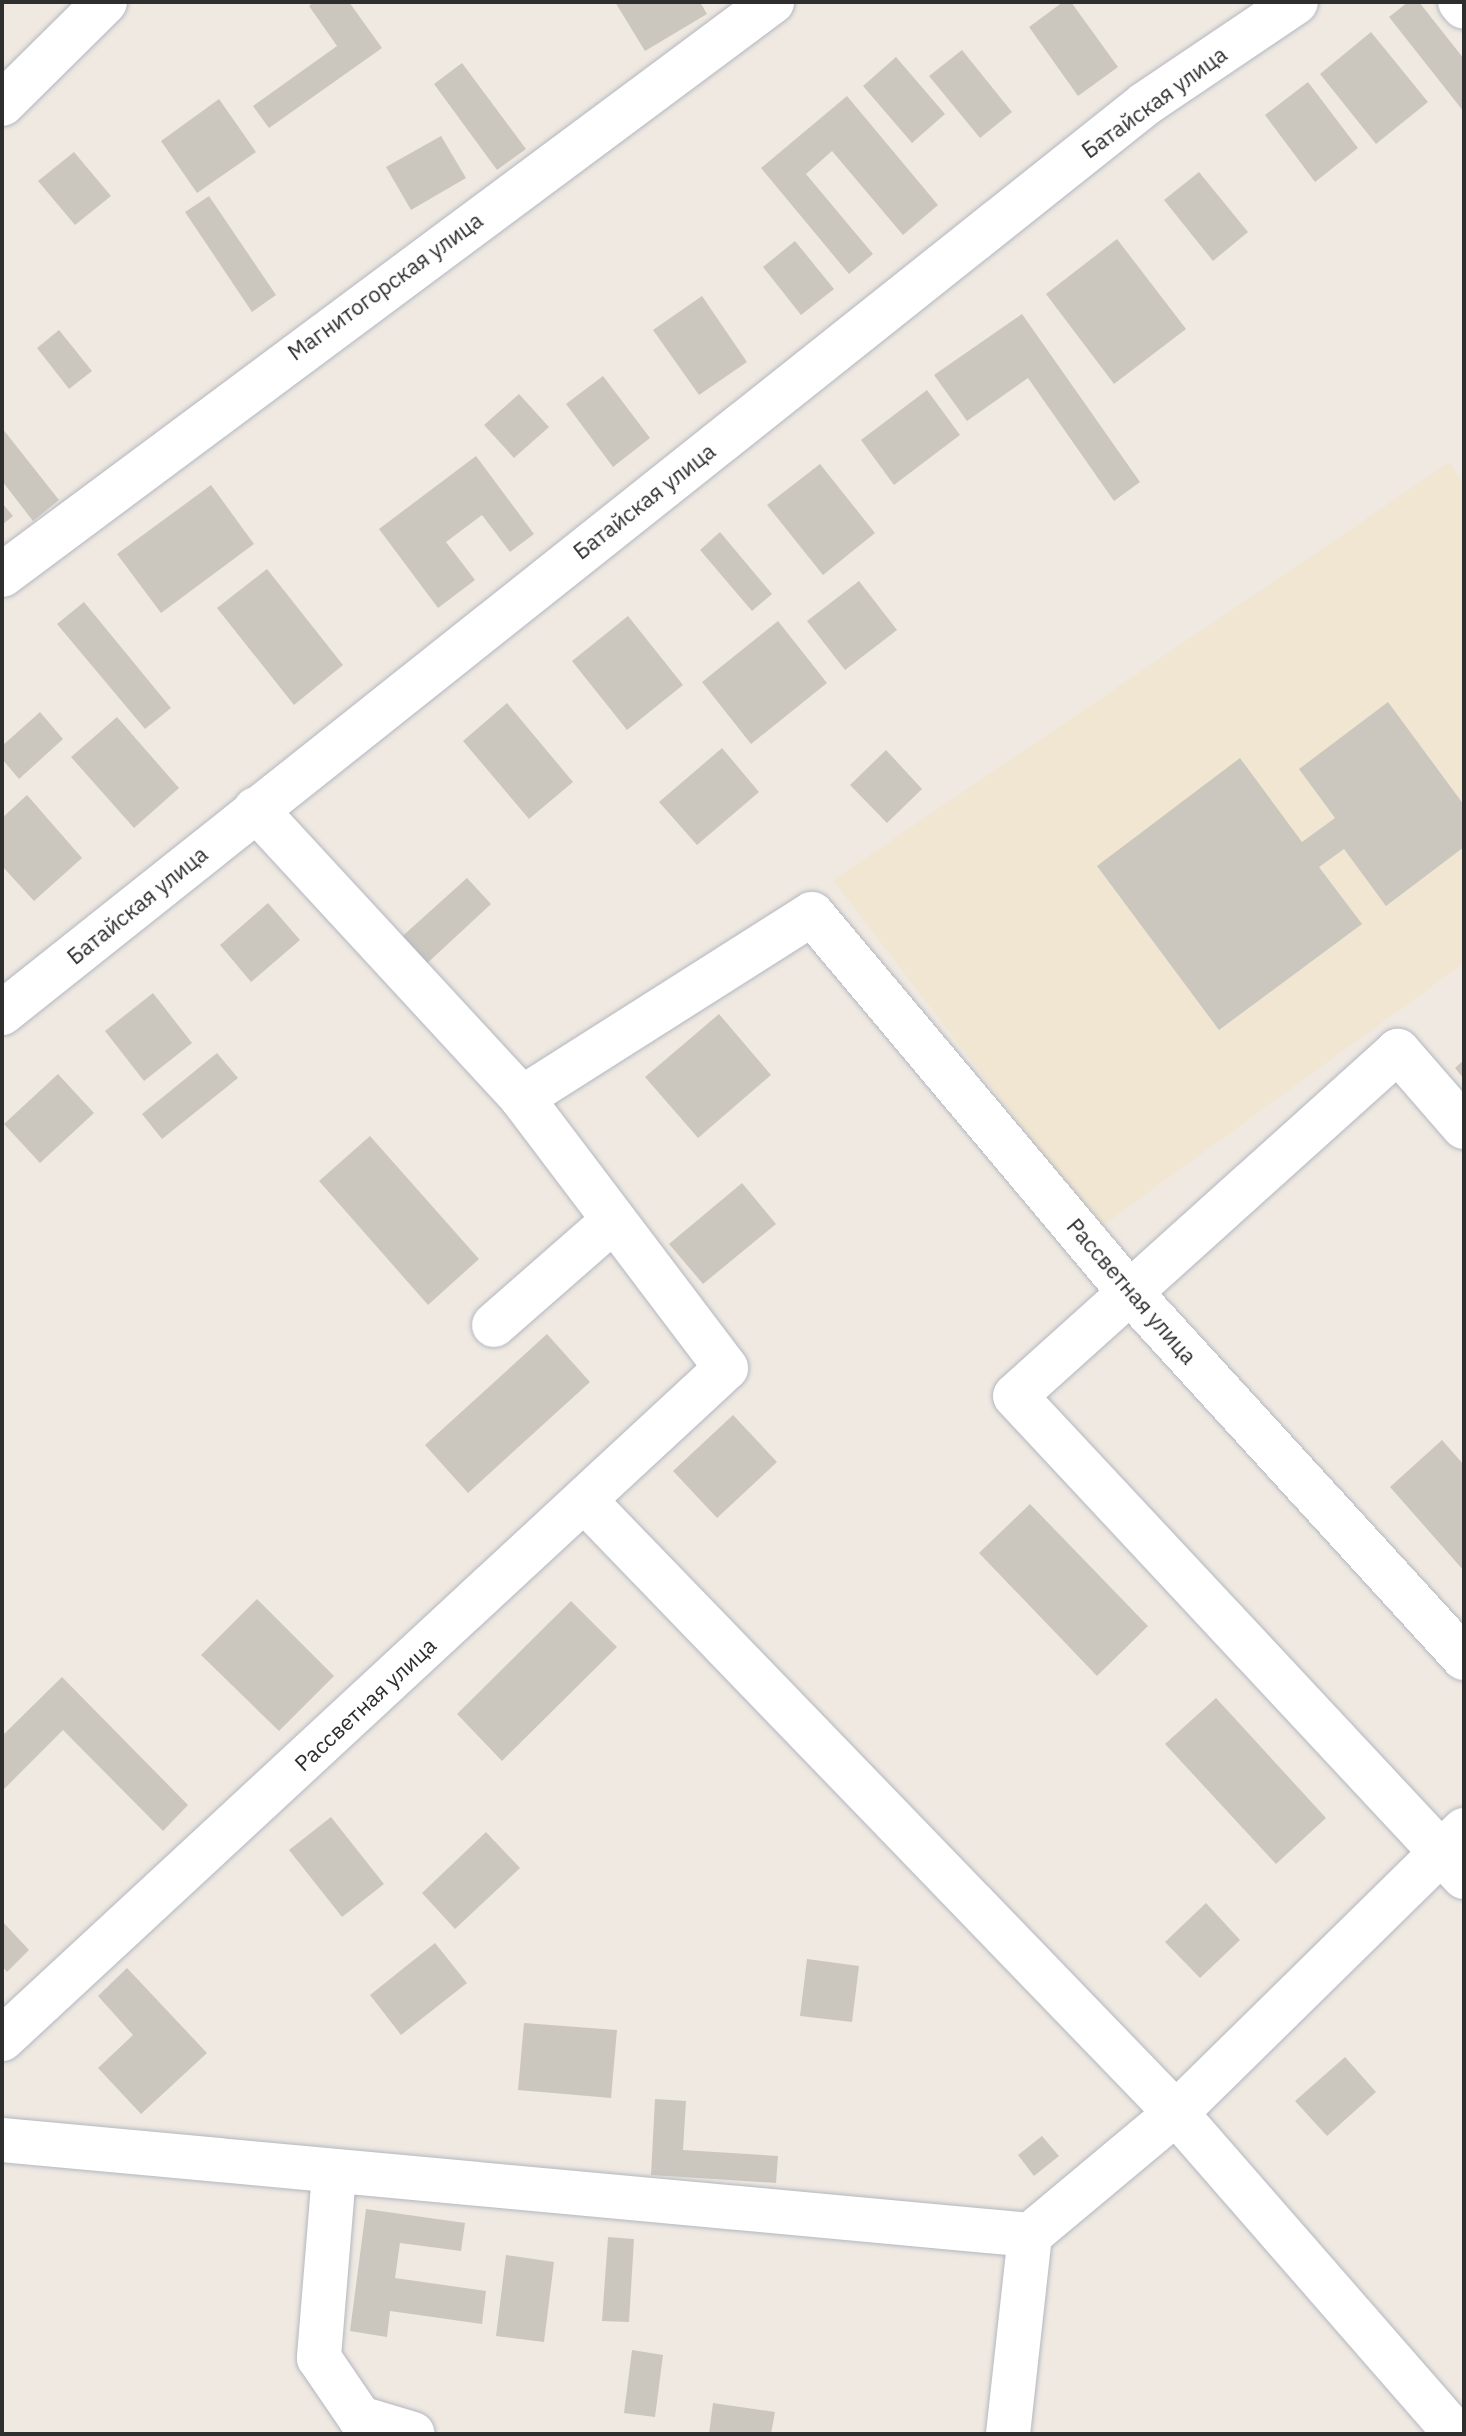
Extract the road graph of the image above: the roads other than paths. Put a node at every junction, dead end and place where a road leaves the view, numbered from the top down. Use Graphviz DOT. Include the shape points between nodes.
graph roads {
  1 [pos="105,2"];
  2 [pos="772,2"];
  3 [pos="1296,2"];
  4 [pos="1460,2"];
  5 [pos="1464,7"];
  6 [pos="2,104"];
  7 [pos="2,575"];
  8 [pos="255,809"];
  9 [pos="2,1013"];
  10 [pos="522,1098"];
  11 [pos="1464,1127"];
  12 [pos="614,1220"];
  13 [pos="1127,1289"];
  14 [pos="494,1325"];
  15 [pos="585,1501"];
  16 [pos="1464,1658"];
  17 [pos="1456,1853"];
  18 [pos="2,2039"];
  19 [pos="1176,2113"];
  20 [pos="2,2140"];
  21 [pos="334,2174"];
  22 [pos="1030,2235"];
  23 [pos="413,2434"];
  24 [pos="1008,2434"];
  25 [pos="1456,2434"];
  1 -- 6 [label="street"];
  2 -- 7 [label="street, Магнитогорская улица"];
  3 -- 8 [label="street, Батайская улица" via="1145,104"];
  4 -- 5 [label="street"];
  8 -- 9 [label="street, Батайская улица"];
  8 -- 10 [label="street"];
  10 -- 12 [label="street"];
  10 -- 13 [label="street, Рассветная улица" via="812,914"];
  11 -- 13 [label="street" via="1398,1051"];
  12 -- 14 [label="street"];
  12 -- 15 [label="street, Рассветная улица" via="726,1368"];
  13 -- 16 [label="street, Рассветная улица"];
  13 -- 17 [label="street" via="1015,1396"];
  15 -- 18 [label="street, Рассветная улица"];
  15 -- 19 [label="street"];
  17 -- 19 [label="street"];
  19 -- 22 [label="street"];
  19 -- 25 [label="street"];
  20 -- 21 [label="street"];
  21 -- 22 [label="street"];
  21 -- 23 [label="street" via="319,2358 360,2418"];
  22 -- 24 [label="street"];
}
